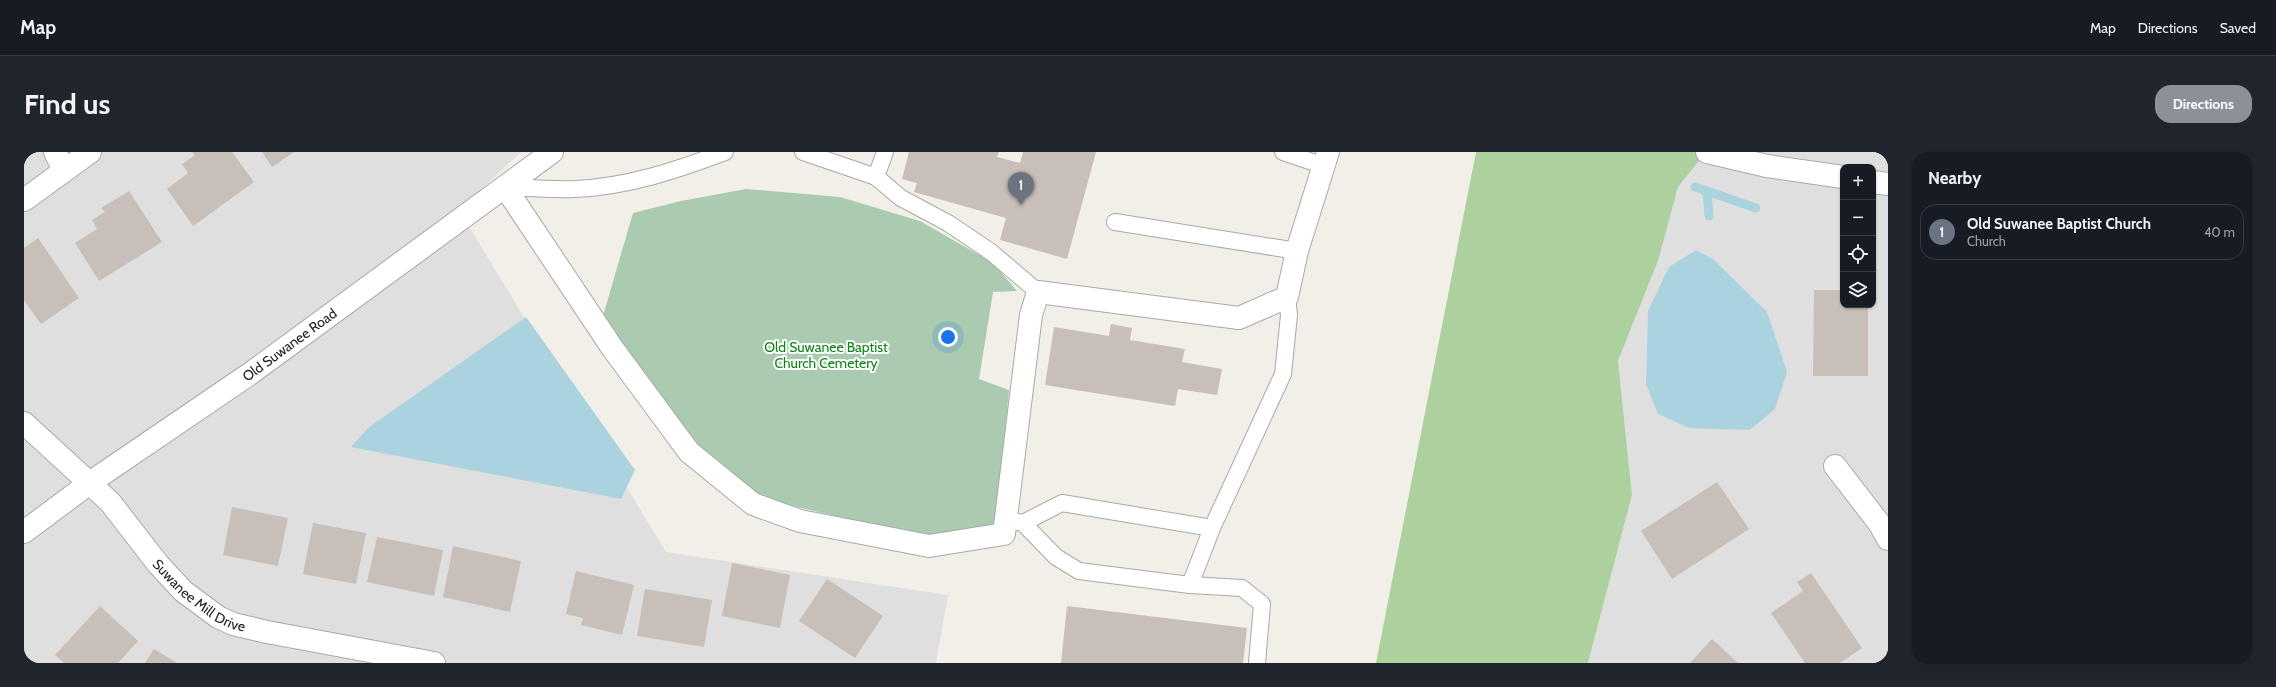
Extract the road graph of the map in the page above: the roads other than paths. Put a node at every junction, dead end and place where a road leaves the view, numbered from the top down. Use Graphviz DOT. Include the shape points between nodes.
graph roads {
  1 [pos="90,152"];
  2 [pos="552,152"];
  3 [pos="725,152"];
  4 [pos="803,152"];
  5 [pos="886,152"];
  6 [pos="1283,152"];
  7 [pos="1707,152"];
  8 [pos="1326,159"];
  9 [pos="60,161"];
  10 [pos="876,177"];
  11 [pos="1840,177"];
  12 [pos="1876,182"];
  13 [pos="1888,184"];
  14 [pos="505,187"];
  15 [pos="24,200"];
  16 [pos="1115,222"];
  17 [pos="1297,251"];
  18 [pos="1038,292"];
  19 [pos="1287,297"];
  20 [pos="24,423"];
  21 [pos="1835,466"];
  22 [pos="91,482"];
  23 [pos="1015,521"];
  24 [pos="1212,528"];
  25 [pos="24,532"];
  26 [pos="1888,540"];
  27 [pos="1190,585"];
  28 [pos="434,663"];
  29 [pos="1257,663"];
  1 -- 9 [label="street"];
  2 -- 14 [label="street, Old Suwanee Road"];
  3 -- 14 [label="lane" via="634,181 575,189"];
  4 -- 10 [label="lane"];
  5 -- 10 [label="lane"];
  6 -- 8 [label="lane"];
  7 -- 11 [label="street" via="1767,166"];
  8 -- 17 [label="street"];
  9 -- 15 [label="street"];
  10 -- 18 [label="lane" via="902,198 948,223 991,252"];
  12 -- 13 [label="street"];
  14 -- 22 [label="street, Old Suwanee Road" via="251,373"];
  14 -- 23 [label="street" via="613,349 689,452 754,504 800,521 929,546 1004,534"];
  16 -- 17 [label="lane"];
  17 -- 19 [label="street"];
  18 -- 19 [label="street" via="1239,318"];
  18 -- 23 [label="street" via="1031,315"];
  19 -- 24 [label="lane" via="1283,374"];
  20 -- 22 [label="street, Suwanee Mill Drive"];
  21 -- 26 [label="street" via="1879,523"];
  22 -- 25 [label="street, Old Suwanee Road"];
  22 -- 28 [label="street, Suwanee Mill Drive" via="172,579 195,601 218,617 233,624 267,632"];
  23 -- 24 [label="lane" via="1062,503"];
  23 -- 27 [label="lane" via="1056,557 1079,571"];
  24 -- 27 [label="lane"];
  27 -- 29 [label="lane" via="1242,588 1262,604"];
}
